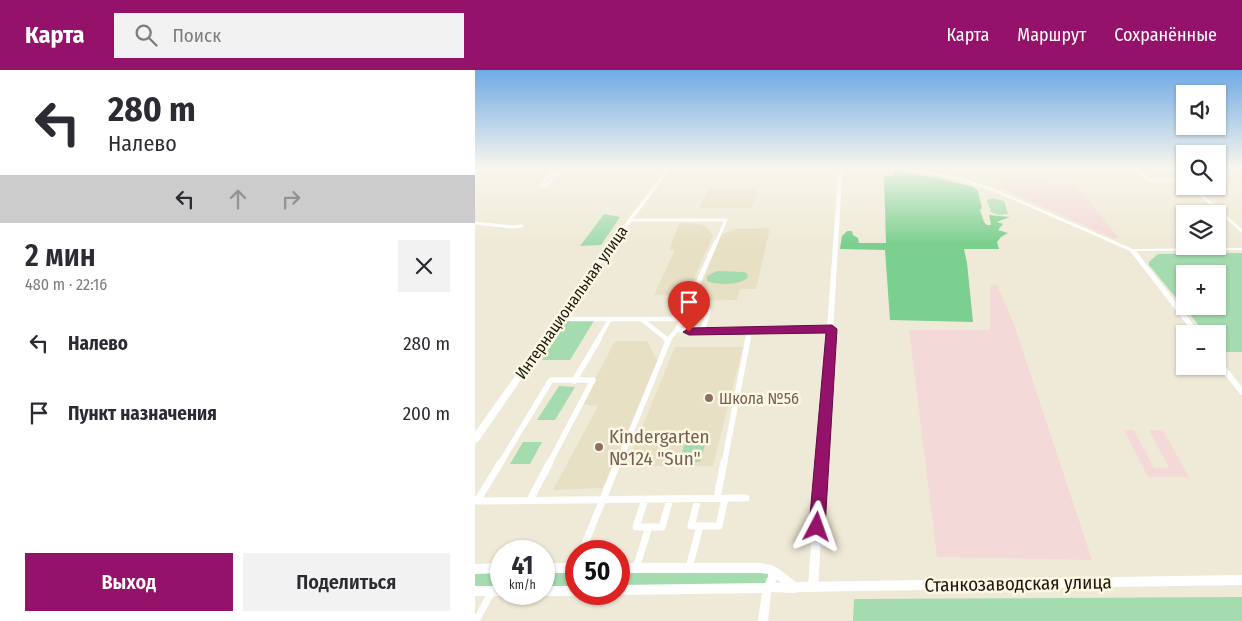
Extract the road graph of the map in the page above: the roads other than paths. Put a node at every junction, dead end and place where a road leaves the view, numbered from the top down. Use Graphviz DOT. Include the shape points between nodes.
graph roads {
  1 [pos="650,193"];
  2 [pos="839,193"];
  3 [pos="1000,193"];
  4 [pos="1201,195"];
  5 [pos="629,220"];
  6 [pos="475,223"];
  7 [pos="523,226"];
  8 [pos="1242,230"];
  9 [pos="1242,249"];
  10 [pos="1132,250"];
  11 [pos="685,310"];
  12 [pos="570,319"];
  13 [pos="610,319"];
  14 [pos="641,319"];
  15 [pos="682,320"];
  16 [pos="1192,325"];
  17 [pos="832,329"];
  18 [pos="677,330"];
  19 [pos="750,330"];
  20 [pos="702,331"];
  21 [pos="668,340"];
  22 [pos="1226,372"];
  23 [pos="574,381"];
  24 [pos="1242,392"];
  25 [pos="475,439"];
  26 [pos="602,498"];
  27 [pos="698,498"];
  28 [pos="721,498"];
  29 [pos="746,498"];
  30 [pos="645,499"];
  31 [pos="670,499"];
  32 [pos="530,500"];
  33 [pos="699,526"];
  34 [pos="649,527"];
  35 [pos="586,540"];
  36 [pos="475,568"];
  37 [pos="490,568"];
  38 [pos="630,568"];
  39 [pos="636,568"];
  40 [pos="689,568"];
  41 [pos="771,570"];
  42 [pos="1242,580"];
  43 [pos="813,587"];
  44 [pos="767,588"];
  45 [pos="795,588"];
  46 [pos="630,590"];
  47 [pos="475,591"];
  48 [pos="490,591"];
  49 [pos="490,600"];
  50 [pos="476,621"];
  51 [pos="763,621"];
  1 -- 5 [label="main road, Интернациональная улица"];
  2 -- 17 [label="main road"];
  3 -- 10 [label="street"];
  4 -- 8 [label="street"];
  5 -- 11 [label="street" via="726,220"];
  5 -- 25 [label="main road, Интернациональная улица"];
  6 -- 7 [label="street"];
  9 -- 10 [label="street"];
  10 -- 16 [label="street"];
  11 -- 15 [label="street"];
  11 -- 20 [label="street" via="709,310"];
  12 -- 13 [label="street"];
  13 -- 14 [label="street"];
  13 -- 23 [label="street"];
  14 -- 15 [label="street"];
  14 -- 21 [label="street"];
  15 -- 18 [label="street"];
  17 -- 19 [label="street"];
  17 -- 43 [label="main road"];
  18 -- 20 [label="street"];
  18 -- 21 [label="street"];
  19 -- 20 [label="street"];
  19 -- 28 [label="street"];
  21 -- 26 [label="street"];
  22 -- 24 [label="street"];
  23 -- 32 [label="street" via="593,380"];
  23 -- 32 [label="street" via="551,380 477,500"];
  26 -- 30 [label="street"];
  26 -- 32 [label="street"];
  26 -- 35 [label="street"];
  27 -- 28 [label="street"];
  27 -- 31 [label="street"];
  27 -- 33 [label="street" via="691,526"];
  28 -- 29 [label="street"];
  28 -- 33 [label="street" via="719,526"];
  30 -- 31 [label="street"];
  30 -- 34 [label="street" via="636,527"];
  31 -- 34 [label="street" via="663,527"];
  33 -- 40 [label="street"];
  34 -- 39 [label="street"];
  36 -- 37 [label="street"];
  38 -- 39 [label="street"];
  39 -- 40 [label="street"];
  40 -- 41 [label="street"];
  41 -- 44 [label="street" via="773,577"];
  41 -- 45 [label="street"];
  42 -- 43 [label="street, Станкозаводская улица"];
  43 -- 45 [label="street, Станкозаводская улица"];
  44 -- 45 [label="street, Станкозаводская улица"];
  44 -- 46 [label="street, Станкозаводская улица"];
  44 -- 51 [label="street"];
  47 -- 48 [label="street"];
  49 -- 50 [label="street"];
}
